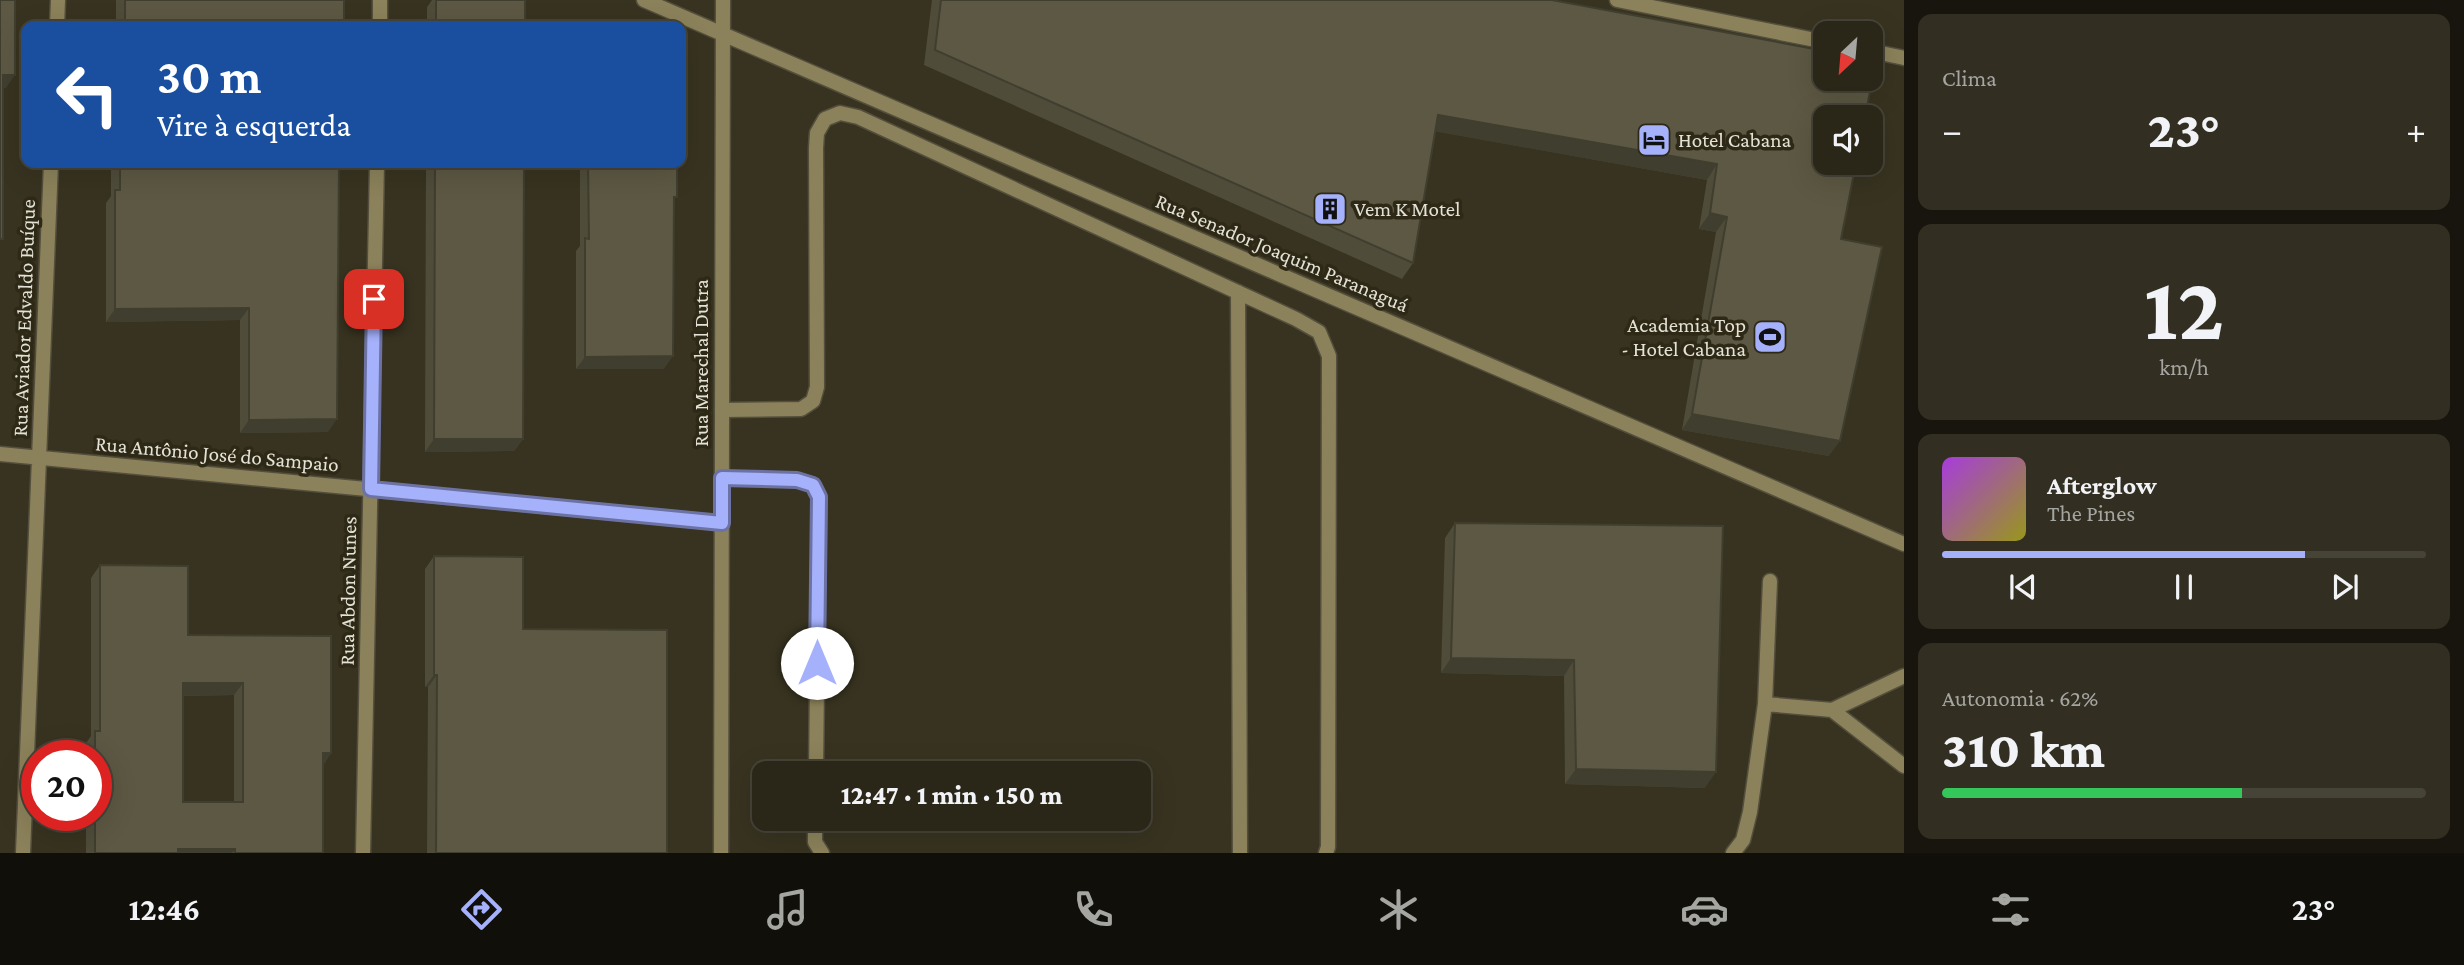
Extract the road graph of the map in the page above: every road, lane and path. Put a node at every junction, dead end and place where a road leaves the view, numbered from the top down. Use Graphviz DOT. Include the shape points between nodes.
graph roads {
  1 [pos="58,0"];
  2 [pos="380,0"];
  3 [pos="644,0"];
  4 [pos="723,0"];
  5 [pos="1617,0"];
  6 [pos="57,21"];
  7 [pos="380,21"];
  8 [pos="723,35"];
  9 [pos="1813,40"];
  10 [pos="1883,54"];
  11 [pos="1904,58"];
  12 [pos="51,168"];
  13 [pos="377,168"];
  14 [pos="1238,292"];
  15 [pos="722,411"];
  16 [pos="0,454"];
  17 [pos="39,458"];
  18 [pos="722,478"];
  19 [pos="371,489"];
  20 [pos="722,523"];
  21 [pos="1904,544"];
  22 [pos="1770,582"];
  23 [pos="1904,676"];
  24 [pos="1765,704"];
  25 [pos="1832,710"];
  26 [pos="816,761"];
  27 [pos="1904,766"];
  28 [pos="815,831"];
  29 [pos="23,853"];
  30 [pos="363,853"];
  31 [pos="721,853"];
  32 [pos="822,853"];
  33 [pos="1240,853"];
  34 [pos="1326,853"];
  35 [pos="1732,853"];
  1 -- 6 [label="street"];
  2 -- 7 [label="street"];
  3 -- 8 [label="street, Rua Senador Joaquim Paranaguá"];
  4 -- 8 [label="street, Rua Marechal Dutra"];
  5 -- 9 [label="street"];
  8 -- 15 [label="street, Rua Marechal Dutra"];
  8 -- 21 [label="street, Rua Senador Joaquim Paranaguá"];
  10 -- 11 [label="street"];
  12 -- 17 [label="street, Rua Aviador Edvaldo Buíque"];
  13 -- 19 [label="street, Rua Abdon Nunes"];
  14 -- 15 [label="street" via="858,117 840,113 825,119 817,132 817,387 813,401 801,409"];
  14 -- 33 [label="street"];
  14 -- 34 [label="street" via="1319,332 1329,356"];
  15 -- 18 [label="street, Rua Marechal Dutra"];
  16 -- 17 [label="street, Rua Antônio José do Sampaio"];
  17 -- 19 [label="street, Rua Antônio José do Sampaio"];
  17 -- 29 [label="street, Rua Aviador Edvaldo Buíque"];
  18 -- 20 [label="street, Rua Marechal Dutra"];
  18 -- 26 [label="street" via="797,480 813,485 819,497"];
  19 -- 20 [label="street, Rua Antônio José do Sampaio"];
  19 -- 30 [label="street, Rua Abdon Nunes"];
  20 -- 31 [label="street, Rua Marechal Dutra"];
  22 -- 24 [label="street"];
  23 -- 25 [label="street"];
  24 -- 25 [label="street"];
  24 -- 35 [label="street" via="1750,812 1743,840"];
  25 -- 27 [label="street"];
  28 -- 32 [label="street"];
}
